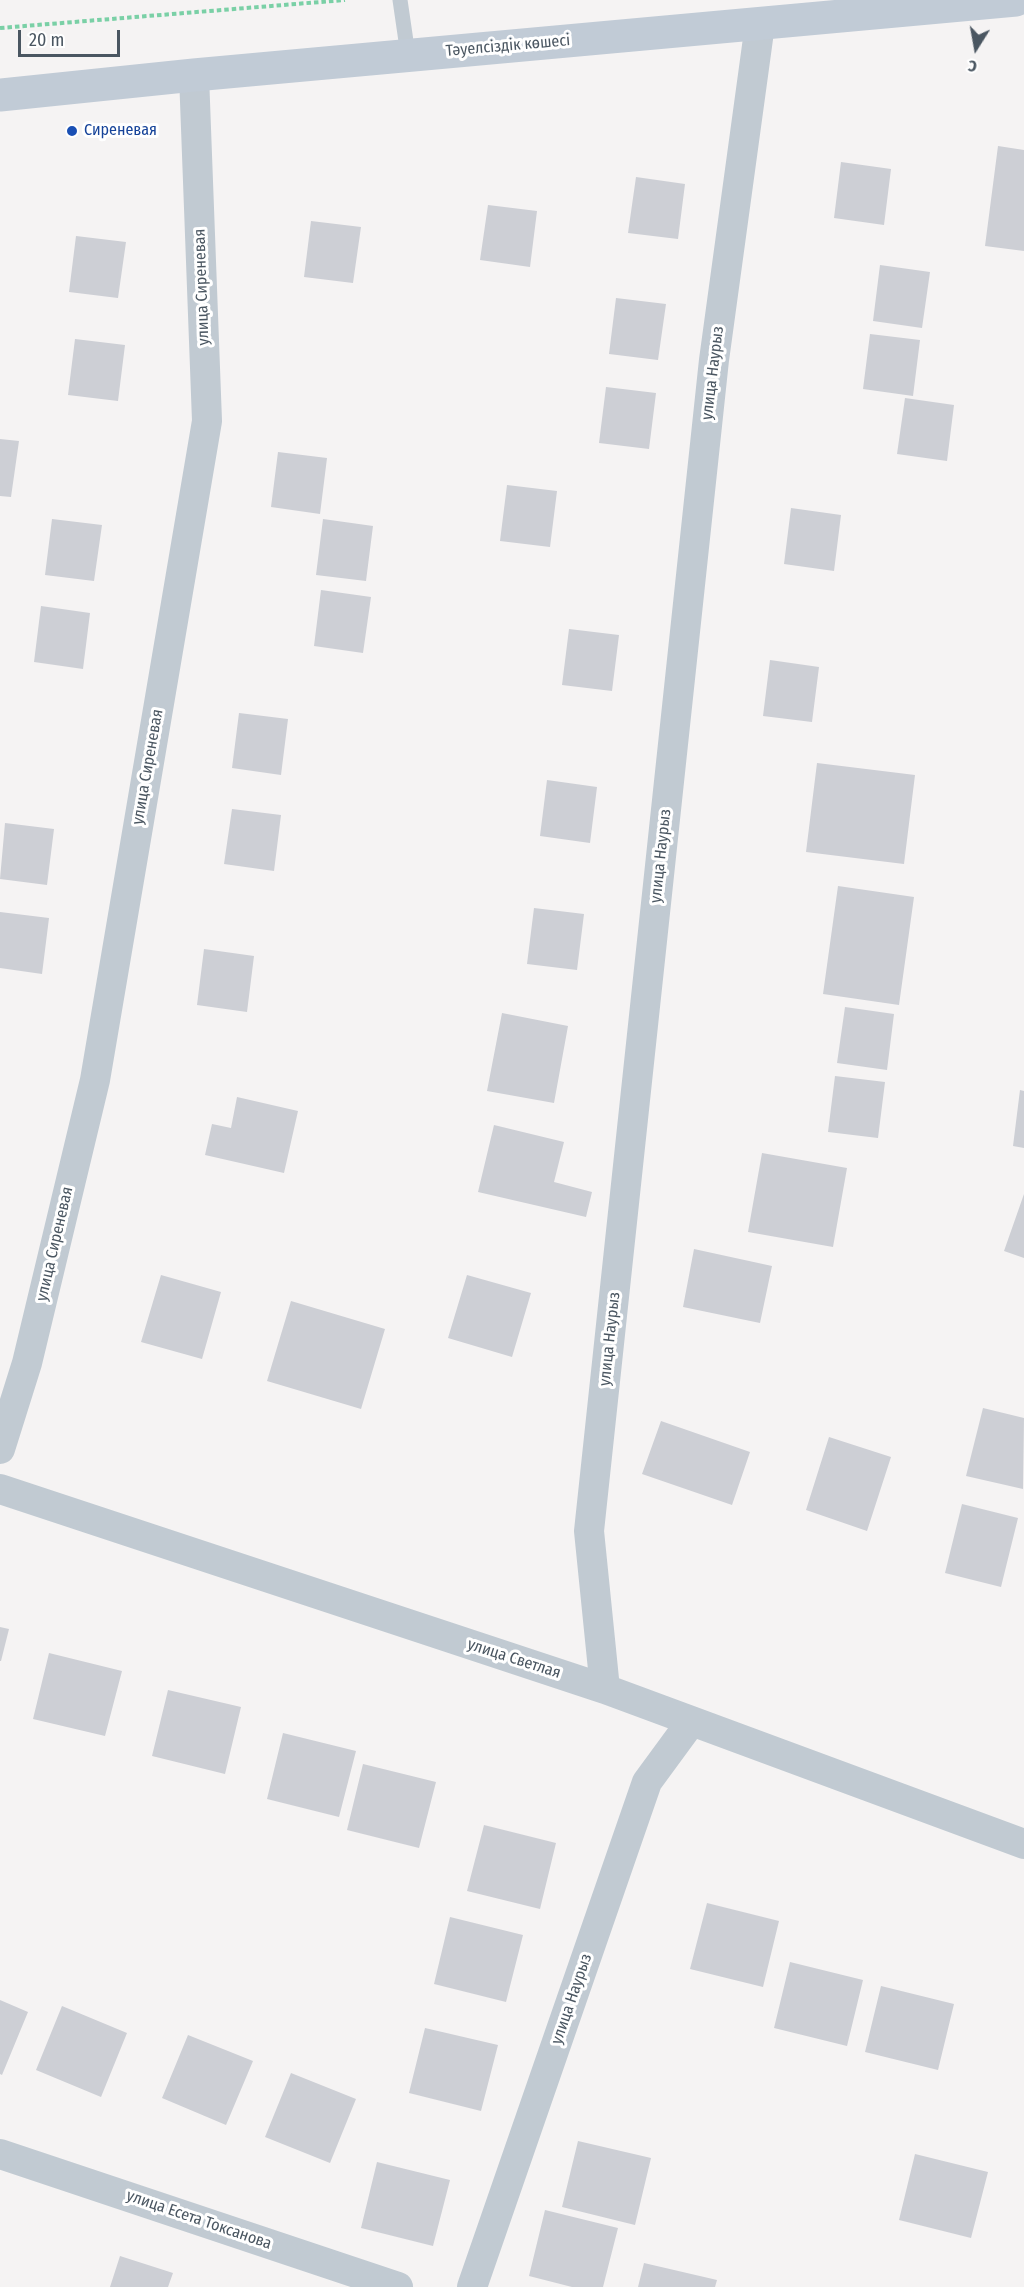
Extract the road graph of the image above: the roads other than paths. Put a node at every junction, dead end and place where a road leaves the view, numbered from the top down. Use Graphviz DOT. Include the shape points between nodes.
graph roads {
  1 [pos="400,0"];
  2 [pos="1016,0"];
  3 [pos="852,7"];
  4 [pos="798,10"];
  5 [pos="760,24"];
  6 [pos="408,55"];
  7 [pos="194,75"];
  8 [pos="0,95"];
  9 [pos="0,1449"];
  10 [pos="0,1489"];
  11 [pos="604,1689"];
  12 [pos="691,1722"];
  13 [pos="1024,1844"];
  14 [pos="0,2154"];
  15 [pos="398,2287"];
  16 [pos="472,2287"];
  1 -- 6 [label="lane"];
  2 -- 3 [label="main road, Тәуелсіздік көшесі"];
  3 -- 4 [label="main road, Тәуелсіздік көшесі"];
  4 -- 5 [label="main road, Тәуелсіздік көшесі"];
  5 -- 6 [label="main road, Тәуелсіздік көшесі"];
  5 -- 11 [label="street, улица Наурыз" via="714,360 589,1531"];
  6 -- 7 [label="main road, Тәуелсіздік көшесі"];
  7 -- 8 [label="main road, Тәуелсіздік көшесі"];
  7 -- 9 [label="street, улица Сиреневая" via="207,421 94,1080 27,1363"];
  10 -- 11 [label="street, улица Светлая"];
  11 -- 12 [label="street, улица Светлая"];
  12 -- 13 [label="street, улица Светлая"];
  12 -- 16 [label="street, улица Наурыз" via="647,1782"];
  14 -- 15 [label="street, улица Есета Токсанова"];
}
